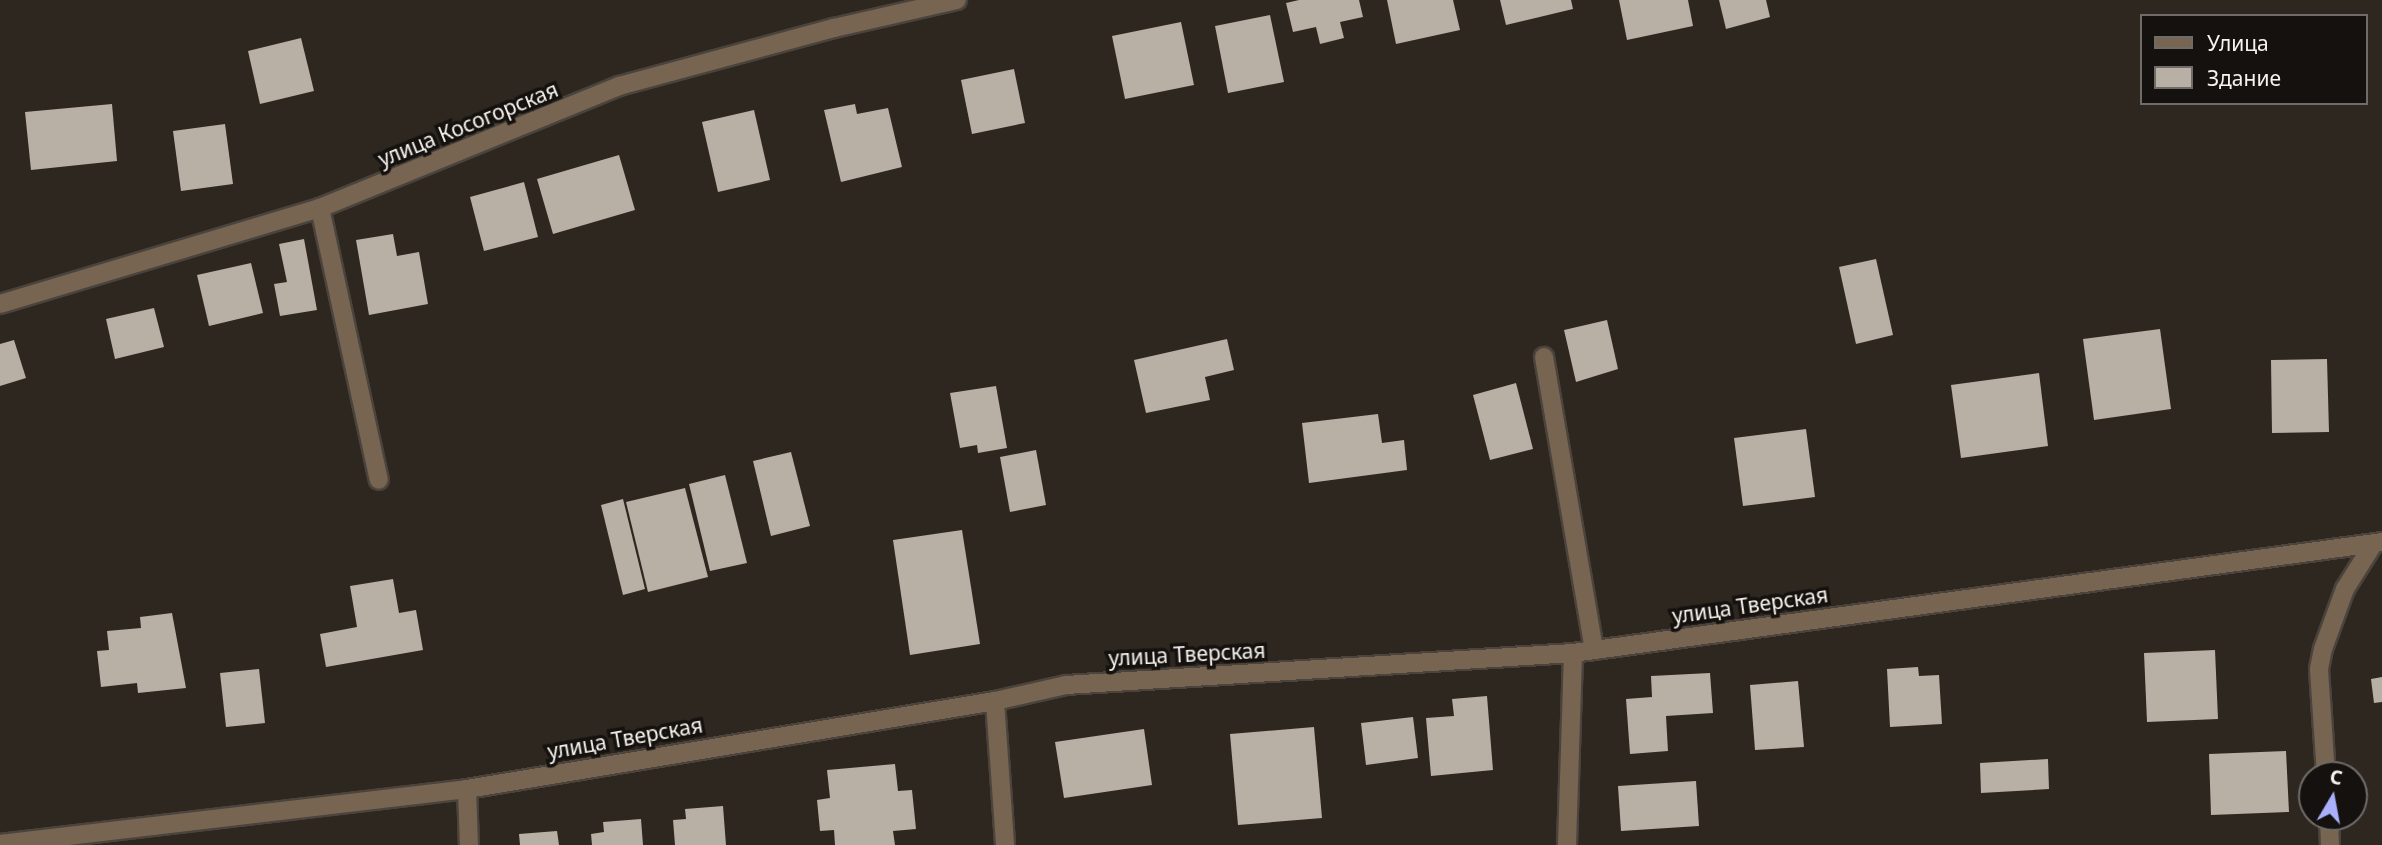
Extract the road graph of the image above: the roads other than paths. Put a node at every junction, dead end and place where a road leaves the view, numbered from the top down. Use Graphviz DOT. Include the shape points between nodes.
graph roads {
  1 [pos="957,0"];
  2 [pos="320,208"];
  3 [pos="0,304"];
  4 [pos="1544,357"];
  5 [pos="379,480"];
  6 [pos="2378,543"];
  7 [pos="1594,650"];
  8 [pos="1573,653"];
  9 [pos="995,701"];
  10 [pos="2325,761"];
  11 [pos="467,789"];
  12 [pos="0,844"];
  13 [pos="469,845"];
  14 [pos="1005,845"];
  15 [pos="1567,845"];
  1 -- 2 [label="street, улица Косогорская" via="834,27 619,86"];
  2 -- 3 [label="street, улица Косогорская"];
  2 -- 5 [label="street"];
  4 -- 7 [label="street"];
  6 -- 7 [label="street, улица Тверская"];
  6 -- 10 [label="street" via="2345,589 2323,649 2319,669"];
  7 -- 8 [label="street, улица Тверская"];
  8 -- 9 [label="street, улица Тверская" via="1066,685"];
  8 -- 15 [label="street"];
  9 -- 11 [label="street, улица Тверская"];
  9 -- 14 [label="street"];
  11 -- 12 [label="street, улица Тверская"];
  11 -- 13 [label="street"];
}
